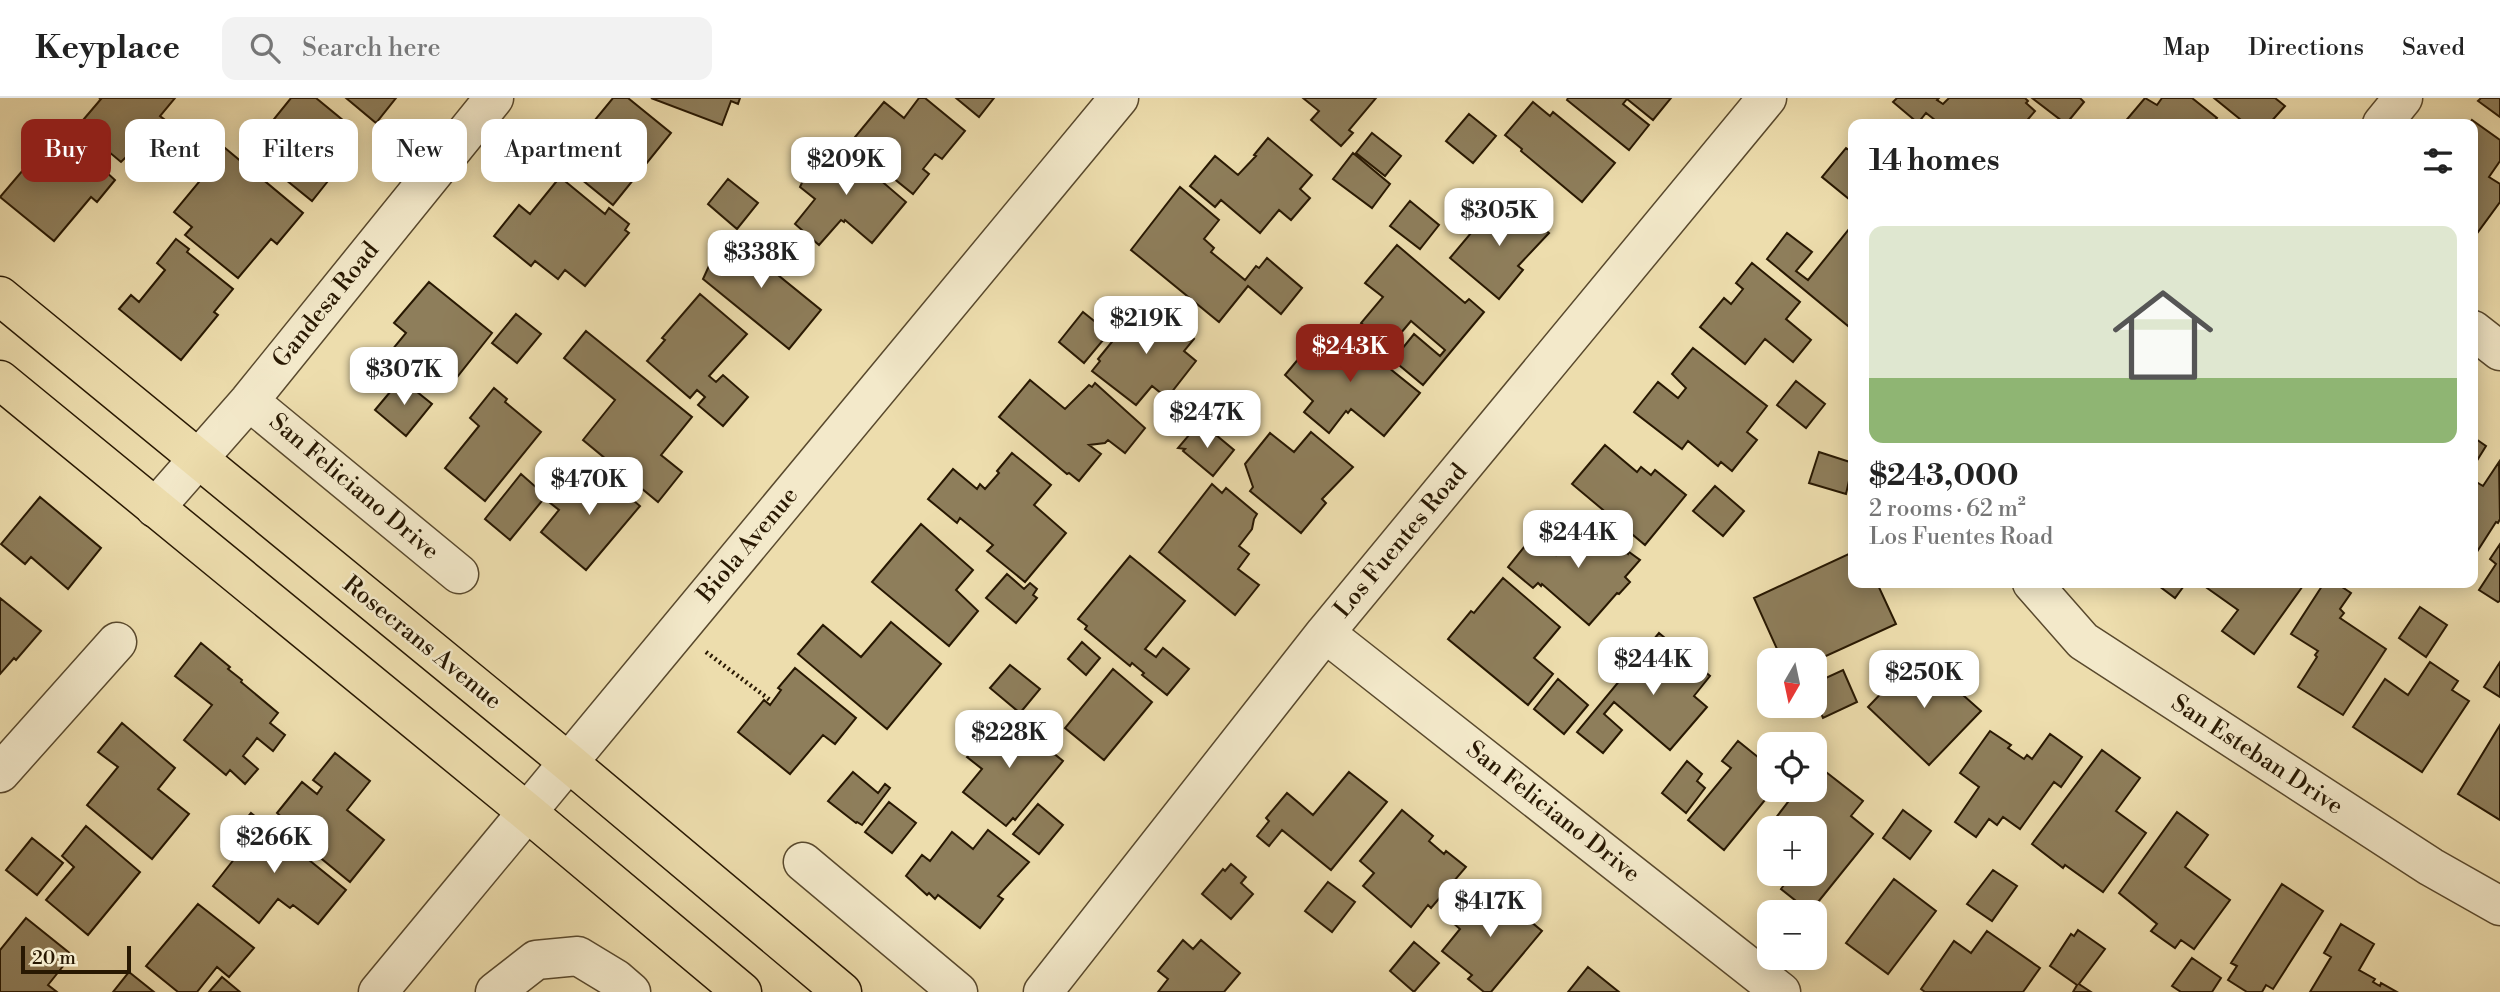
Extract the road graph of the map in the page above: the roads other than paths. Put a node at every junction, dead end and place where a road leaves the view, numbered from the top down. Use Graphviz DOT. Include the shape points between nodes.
graph roads {
  1 [pos="494,98"];
  2 [pos="1119,98"];
  3 [pos="1767,98"];
  4 [pos="2403,98"];
  5 [pos="2386,119"];
  6 [pos="0,296"];
  7 [pos="2478,334"];
  8 [pos="2500,351"];
  9 [pos="0,380"];
  10 [pos="249,401"];
  11 [pos="197,460"];
  12 [pos="155,508"];
  13 [pos="459,574"];
  14 [pos="2036,588"];
  15 [pos="1325,633"];
  16 [pos="117,642"];
  17 [pos="568,762"];
  18 [pos="0,773"];
  19 [pos="527,812"];
  20 [pos="803,862"];
  21 [pos="2500,905"];
  22 [pos="378,992"];
  23 [pos="495,992"];
  24 [pos="631,992"];
  25 [pos="742,992"];
  26 [pos="842,992"];
  27 [pos="958,992"];
  28 [pos="1043,992"];
  29 [pos="1781,992"];
  1 -- 10 [label="street, Gandesa Road"];
  2 -- 17 [label="street, Biola Avenue"];
  3 -- 15 [label="street, Los Fuentes Road"];
  4 -- 5 [label="street"];
  6 -- 11 [label="main road, Rosecrans Avenue"];
  7 -- 8 [label="street"];
  9 -- 12 [label="main road"];
  10 -- 11 [label="street, Gandesa Road"];
  10 -- 13 [label="street, San Feliciano Drive"];
  11 -- 12 [label="street, Gandesa Road"];
  11 -- 17 [label="main road, Rosecrans Avenue"];
  12 -- 19 [label="main road"];
  14 -- 21 [label="street, San Esteban Drive" via="2083,641 2431,867"];
  15 -- 28 [label="street, Los Fuentes Road"];
  15 -- 29 [label="street, San Feliciano Drive"];
  16 -- 18 [label="street"];
  17 -- 19 [label="street, Biola Avenue"];
  17 -- 26 [label="main road, Rosecrans Avenue"];
  19 -- 22 [label="street, Biola Avenue"];
  19 -- 25 [label="main road"];
  20 -- 27 [label="street"];
  23 -- 24 [label="street" via="536,960 578,957"];
}
